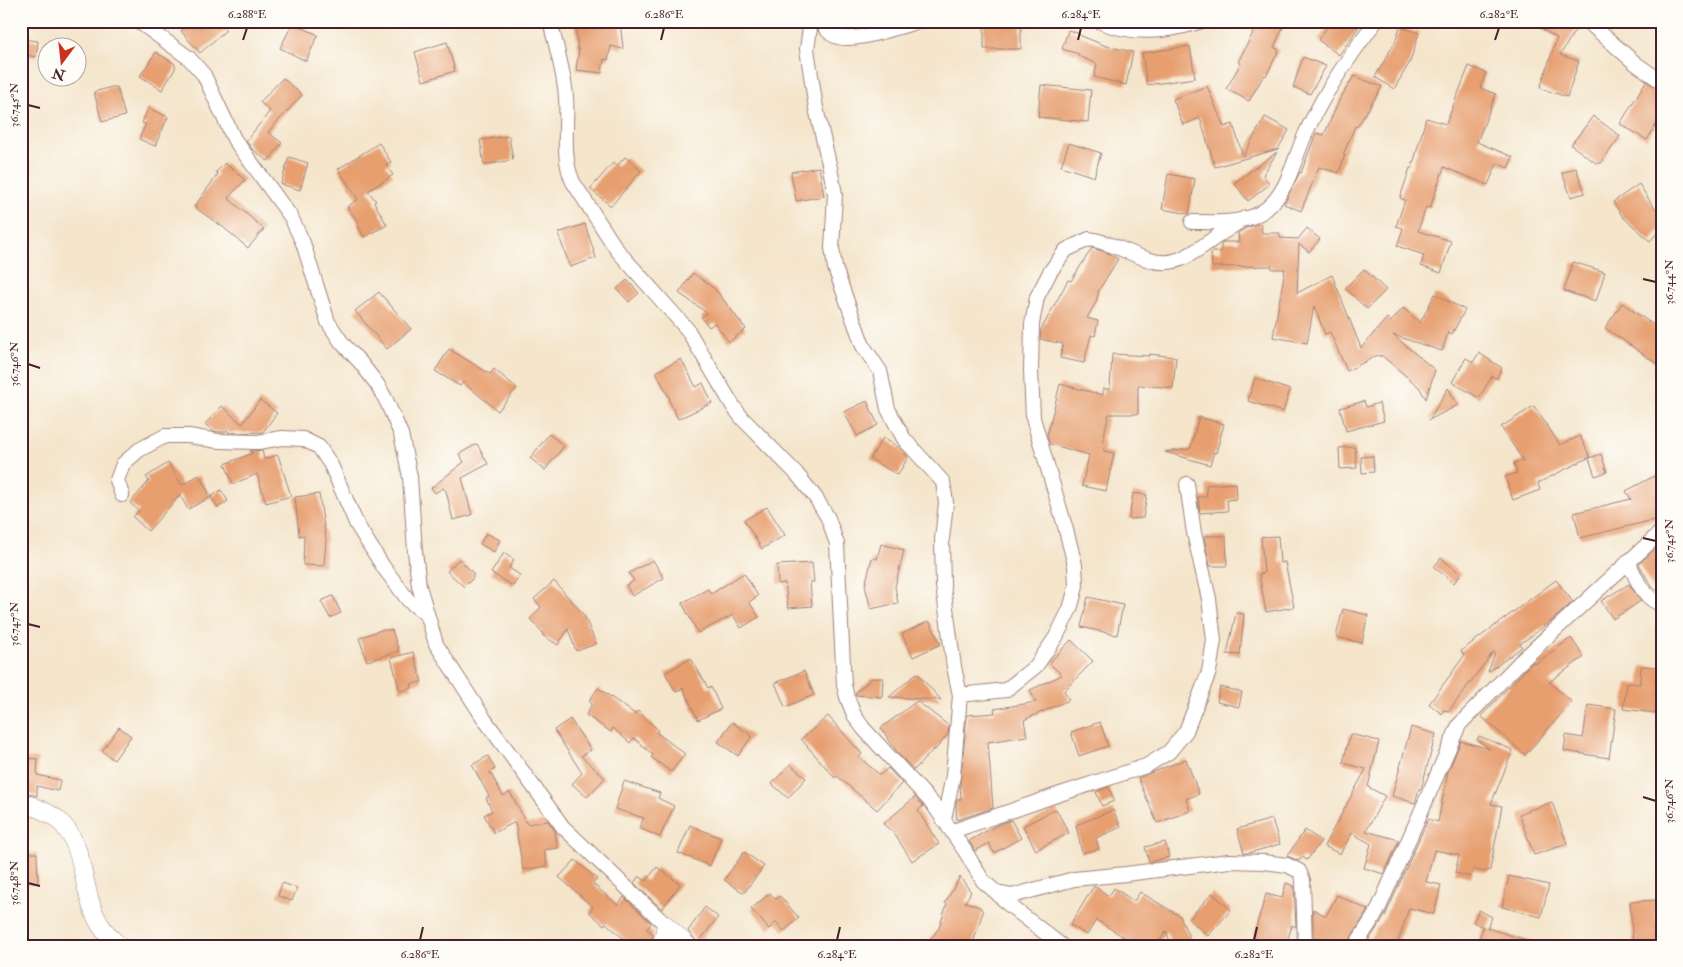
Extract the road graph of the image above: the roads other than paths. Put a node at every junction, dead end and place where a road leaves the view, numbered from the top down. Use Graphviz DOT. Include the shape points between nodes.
graph roads {
  1 [pos="138,21"];
  2 [pos="550,21"];
  3 [pos="811,21"];
  4 [pos="821,21"];
  5 [pos="921,21"];
  6 [pos="1098,21"];
  7 [pos="1202,21"];
  8 [pos="1376,21"];
  9 [pos="1587,21"];
  10 [pos="1662,82"];
  11 [pos="1245,218"];
  12 [pos="1192,222"];
  13 [pos="1187,484"];
  14 [pos="122,495"];
  15 [pos="1662,531"];
  16 [pos="1628,561"];
  17 [pos="1662,604"];
  18 [pos="427,615"];
  19 [pos="960,695"];
  20 [pos="21,802"];
  21 [pos="944,819"];
  22 [pos="952,831"];
  23 [pos="997,893"];
  24 [pos="666,925"];
  25 [pos="120,946"];
  26 [pos="662,946"];
  27 [pos="688,946"];
  28 [pos="1062,946"];
  29 [pos="1305,946"];
  30 [pos="1355,946"];
  1 -- 18 [label="street" via="189,58 204,75 234,138 291,217 303,243 328,322 386,400 401,434 410,477 419,586"];
  2 -- 21 [label="street" via="564,75 568,171 573,182 616,250 687,329 742,418 796,473 828,518 837,544 842,666 847,697 863,728"];
  3 -- 19 [label="street" via="807,49 835,194 832,248 835,268 863,346 880,370 888,409 904,439 943,482 946,503 942,539 943,586"];
  4 -- 5 [label="street" via="835,36 854,39"];
  6 -- 7 [label="street" via="1118,29 1140,31 1172,29"];
  8 -- 11 [label="street" via="1323,100 1274,202 1256,215"];
  9 -- 10 [label="street"];
  11 -- 12 [label="street" via="1229,222"];
  11 -- 19 [label="street" via="1180,261 1150,260 1112,244 1088,239 1066,250 1050,272 1038,297 1032,324 1033,418 1075,565 1074,595 1056,637 1036,666 1006,690"];
  13 -- 22 [label="street" via="1214,640 1209,672 1186,731 1169,752 1146,766"];
  14 -- 18 [label="street" via="117,480 123,464 165,436 258,442 304,439 319,447 331,465 357,525 384,568 409,601"];
  15 -- 16 [label="street"];
  16 -- 17 [label="street" via="1643,591"];
  16 -- 30 [label="street" via="1519,663 1459,725 1377,912"];
  18 -- 24 [label="street" via="436,644 484,720 562,828"];
  19 -- 21 [label="street" via="953,776"];
  20 -- 25 [label="street" via="46,812 63,825 78,853 92,910 102,928"];
  21 -- 22 [label="street"];
  22 -- 23 [label="street" via="983,882"];
  23 -- 28 [label="street"];
  23 -- 29 [label="street" via="1012,896 1074,879 1229,861 1288,865 1299,871 1303,880"];
  24 -- 26 [label="street"];
  24 -- 27 [label="street"];
}
